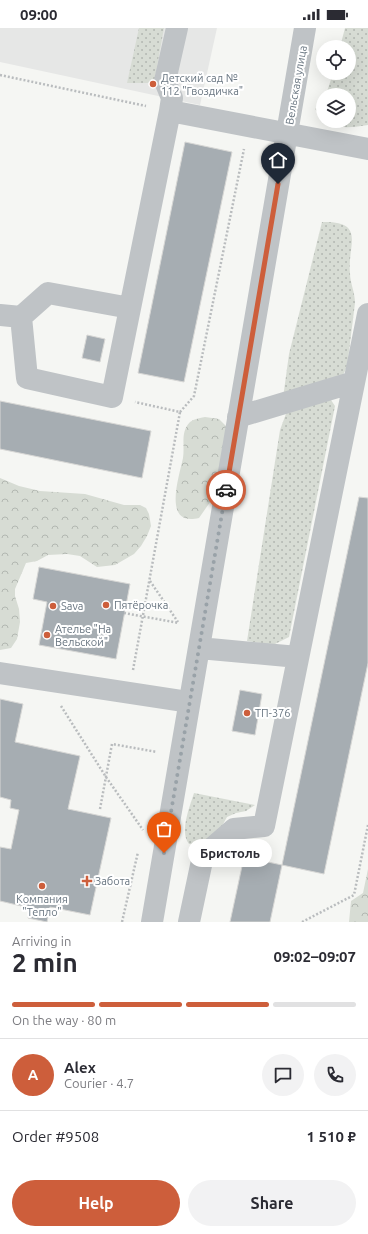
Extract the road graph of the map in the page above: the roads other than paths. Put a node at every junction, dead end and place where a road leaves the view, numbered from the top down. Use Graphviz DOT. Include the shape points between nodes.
graph roads {
  1 [pos="177,28"];
  2 [pos="305,28"];
  3 [pos="170,111"];
  4 [pos="287,134"];
  5 [pos="368,149"];
  6 [pos="130,308"];
  7 [pos="10,316"];
  8 [pos="368,317"];
  9 [pos="354,382"];
  10 [pos="238,417"];
  11 [pos="199,648"];
  12 [pos="298,657"];
  13 [pos="0,672"];
  14 [pos="190,702"];
  15 [pos="152,922"];
  16 [pos="190,922"];
  1 -- 3 [label="street" via="165,81 172,98"];
  2 -- 4 [label="street, Вельская улица"];
  3 -- 4 [label="street"];
  3 -- 6 [label="street"];
  4 -- 5 [label="street"];
  4 -- 10 [label="street, Вельская улица"];
  6 -- 7 [label="street" via="48,293"];
  6 -- 7 [label="street" via="112,397 27,378"];
  8 -- 9 [label="street"];
  9 -- 10 [label="street"];
  9 -- 12 [label="street"];
  10 -- 11 [label="street, Вельская улица"];
  11 -- 12 [label="street"];
  11 -- 14 [label="street, Вельская улица"];
  12 -- 16 [label="street" via="264,826 234,829 203,856"];
  13 -- 14 [label="street"];
  14 -- 15 [label="street, Вельская улица"];
}
